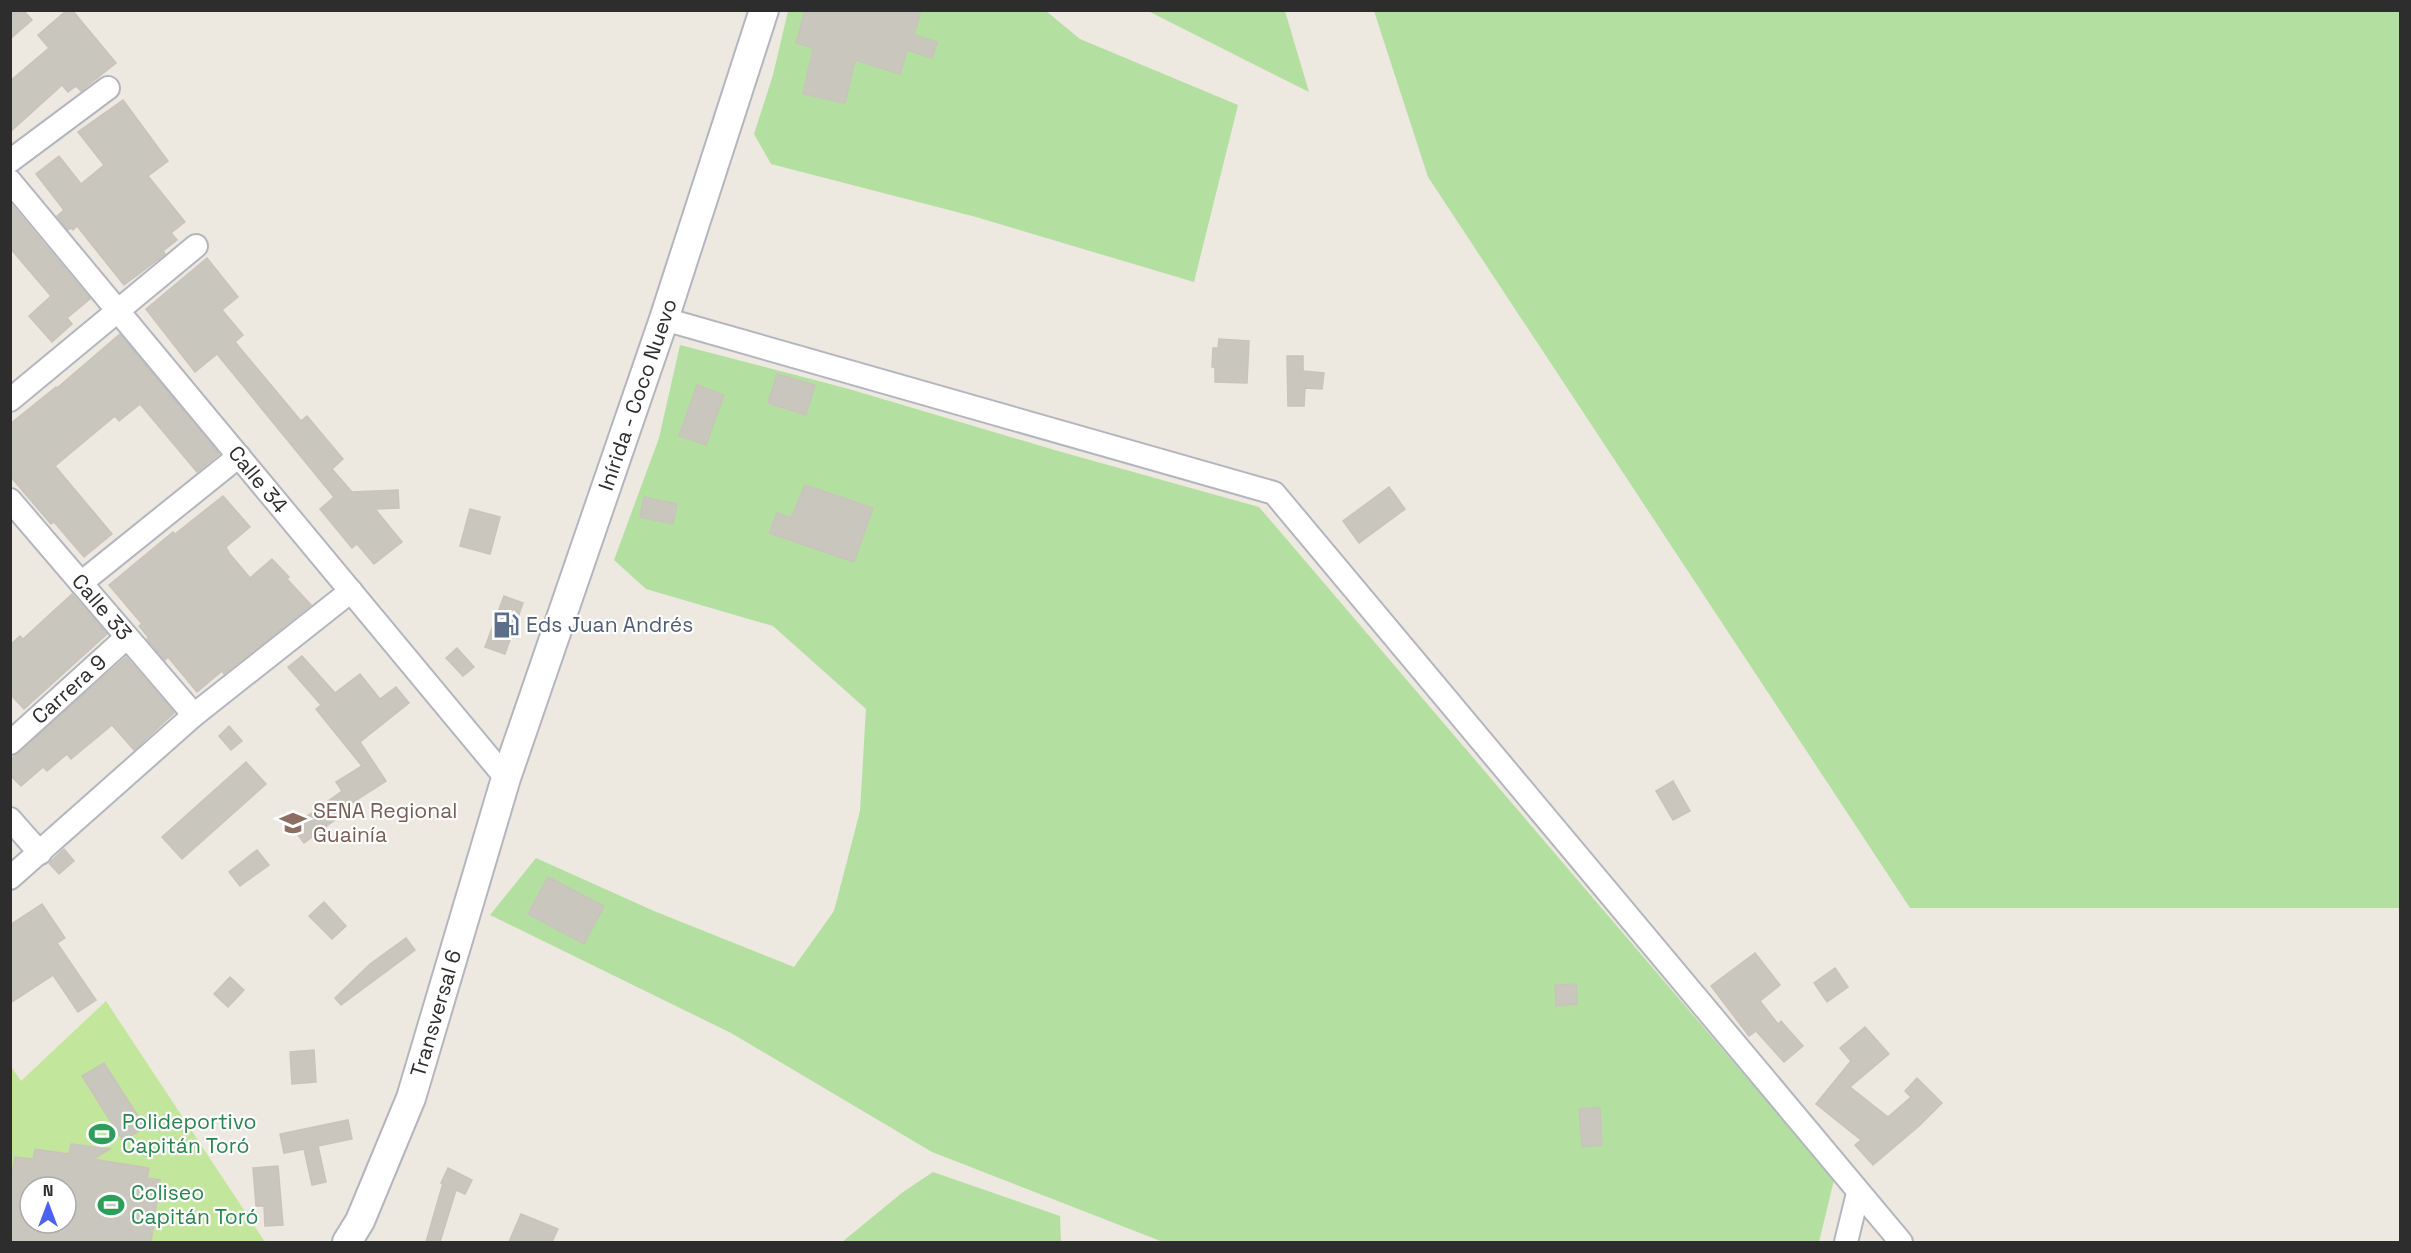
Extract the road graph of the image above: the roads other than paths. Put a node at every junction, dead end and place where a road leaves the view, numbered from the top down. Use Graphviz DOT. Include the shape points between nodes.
graph roads {
  1 [pos="764,10"];
  2 [pos="108,88"];
  3 [pos="10,161"];
  4 [pos="10,181"];
  5 [pos="196,246"];
  6 [pos="117,310"];
  7 [pos="664,319"];
  8 [pos="10,400"];
  9 [pos="239,456"];
  10 [pos="10,500"];
  11 [pos="81,583"];
  12 [pos="351,591"];
  13 [pos="127,637"];
  14 [pos="194,715"];
  15 [pos="10,743"];
  16 [pos="506,778"];
  17 [pos="10,819"];
  18 [pos="40,853"];
  19 [pos="10,878"];
  20 [pos="1858,1193"];
  21 [pos="347,1242"];
  22 [pos="1846,1242"];
  23 [pos="1901,1242"];
  1 -- 7 [label="street, Inírida - Coco Nuevo"];
  2 -- 3 [label="street"];
  4 -- 6 [label="street, Calle 34"];
  5 -- 6 [label="street"];
  6 -- 8 [label="street"];
  6 -- 9 [label="street, Calle 34"];
  7 -- 16 [label="street, Inírida - Coco Nuevo"];
  7 -- 20 [label="street" via="1275,493"];
  9 -- 11 [label="street"];
  9 -- 12 [label="street, Calle 34"];
  10 -- 11 [label="street, Calle 33"];
  11 -- 13 [label="street, Calle 33"];
  12 -- 14 [label="street"];
  12 -- 16 [label="street, Calle 34"];
  13 -- 14 [label="street, Calle 33"];
  13 -- 15 [label="street, Carrera 9"];
  14 -- 18 [label="street"];
  16 -- 21 [label="street, Transversal 6" via="411,1098 360,1221"];
  17 -- 18 [label="street"];
  18 -- 19 [label="street"];
  20 -- 22 [label="street"];
  20 -- 23 [label="street"];
}
